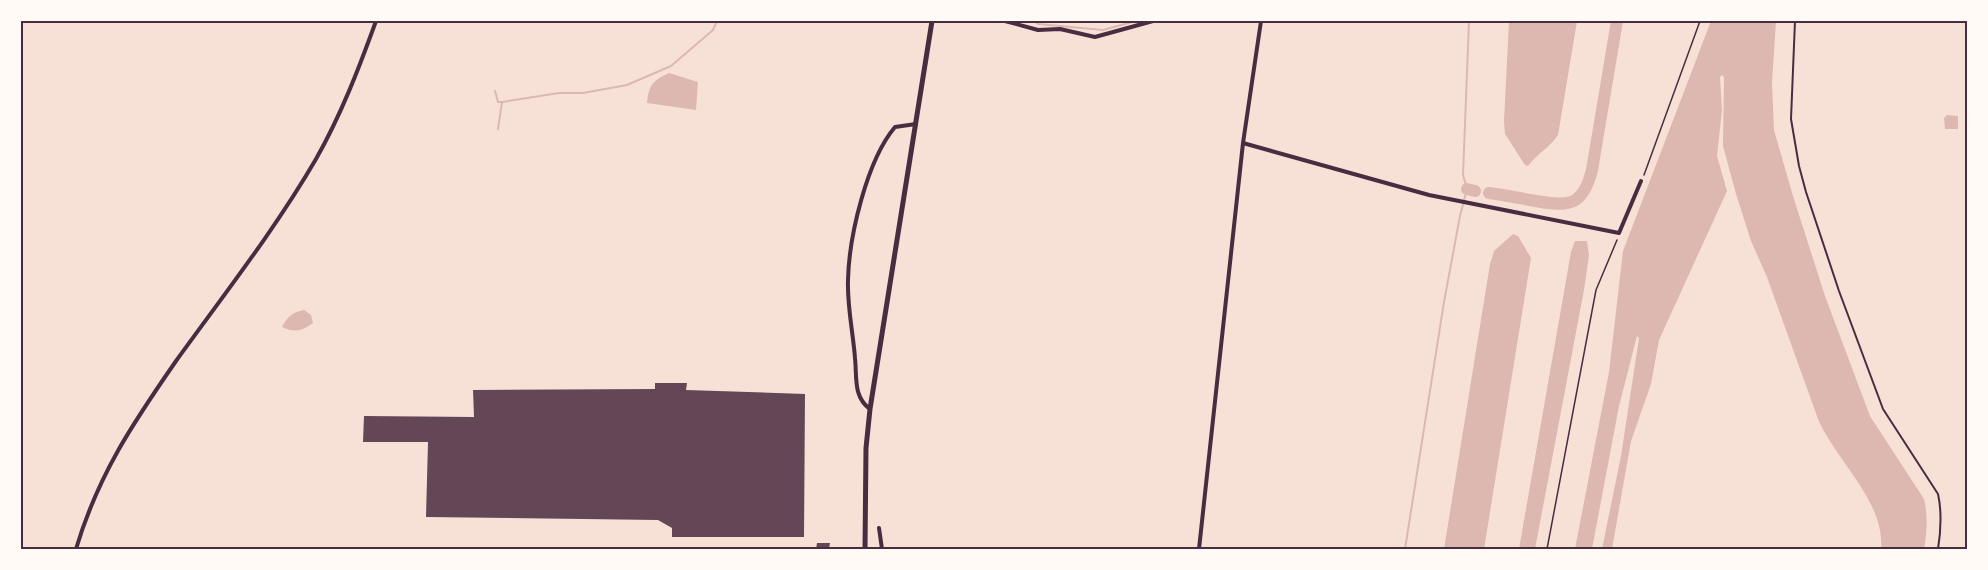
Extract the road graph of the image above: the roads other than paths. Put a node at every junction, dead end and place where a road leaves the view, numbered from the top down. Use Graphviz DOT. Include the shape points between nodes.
graph roads {
  1 [pos="376,21"];
  2 [pos="932,21"];
  3 [pos="1005,21"];
  4 [pos="1154,21"];
  5 [pos="1261,21"];
  6 [pos="1795,21"];
  7 [pos="915,124"];
  8 [pos="1243,143"];
  9 [pos="1641,181"];
  10 [pos="870,409"];
  11 [pos="879,528"];
  12 [pos="76,549"];
  13 [pos="865,549"];
  14 [pos="882,549"];
  15 [pos="1199,549"];
  16 [pos="1938,549"];
  1 -- 12 [label="street" via="316,158 124,437 94,498"];
  2 -- 7 [label="main road"];
  3 -- 4 [label="street" via="1038,30 1060,29 1095,36"];
  5 -- 8 [label="street"];
  6 -- 16 [label="lane" via="1791,119 1798,166 1883,409 1938,494"];
  7 -- 10 [label="main road"];
  7 -- 10 [label="street" via="895,127 886,137 861,202 853,238 848,280 851,326 858,396"];
  8 -- 9 [label="street" via="1429,195 1619,233"];
  8 -- 15 [label="street"];
  10 -- 13 [label="main road"];
  11 -- 14 [label="street"];
}
